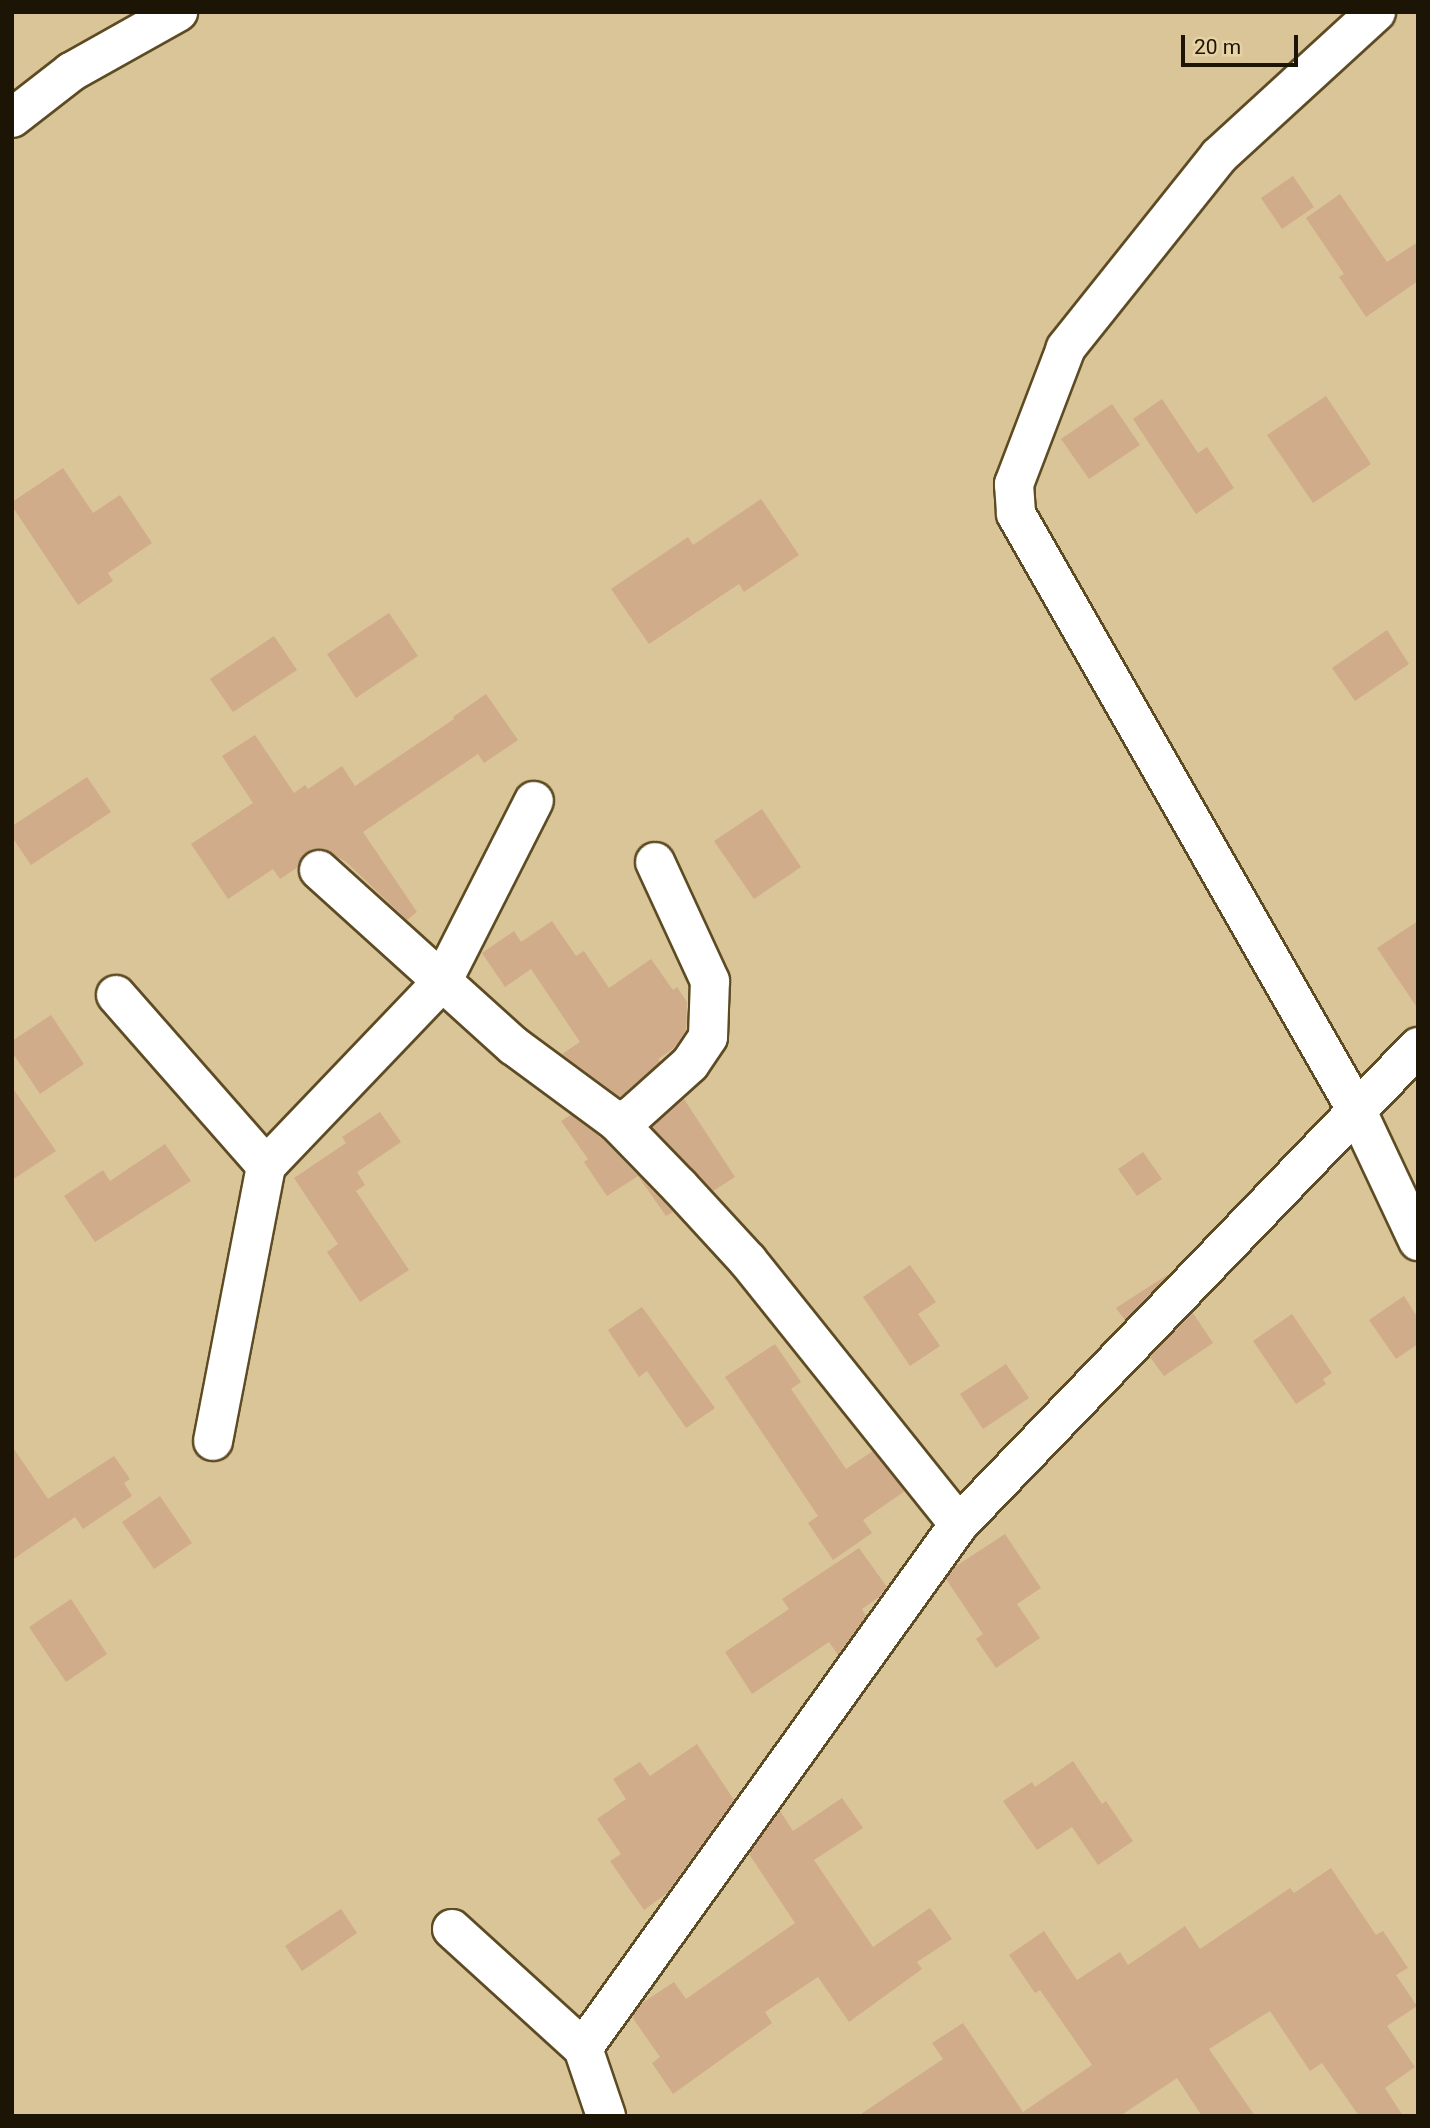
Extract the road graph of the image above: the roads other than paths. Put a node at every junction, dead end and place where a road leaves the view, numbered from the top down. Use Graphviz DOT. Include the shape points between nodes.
graph roads {
  1 [pos="178,12"];
  2 [pos="1376,12"];
  3 [pos="12,118"];
  4 [pos="534,801"];
  5 [pos="655,862"];
  6 [pos="319,870"];
  7 [pos="442,982"];
  8 [pos="116,995"];
  9 [pos="1418,1047"];
  10 [pos="1356,1109"];
  11 [pos="617,1122"];
  12 [pos="266,1166"];
  13 [pos="1418,1241"];
  14 [pos="213,1441"];
  15 [pos="959,1524"];
  16 [pos="452,1929"];
  17 [pos="583,2048"];
  18 [pos="606,2116"];
  1 -- 3 [label="street" via="71,72"];
  2 -- 10 [label="street" via="1219,156 1066,348 1014,484 1016,514"];
  4 -- 7 [label="street"];
  5 -- 11 [label="street" via="710,981 708,1037 690,1065 632,1116"];
  6 -- 7 [label="street"];
  7 -- 11 [label="street" via="514,1046"];
  7 -- 12 [label="street"];
  8 -- 12 [label="street"];
  9 -- 10 [label="street"];
  10 -- 13 [label="street"];
  10 -- 15 [label="street"];
  11 -- 15 [label="street" via="748,1261"];
  12 -- 14 [label="street"];
  15 -- 17 [label="street"];
  16 -- 17 [label="street"];
  17 -- 18 [label="street"];
}
